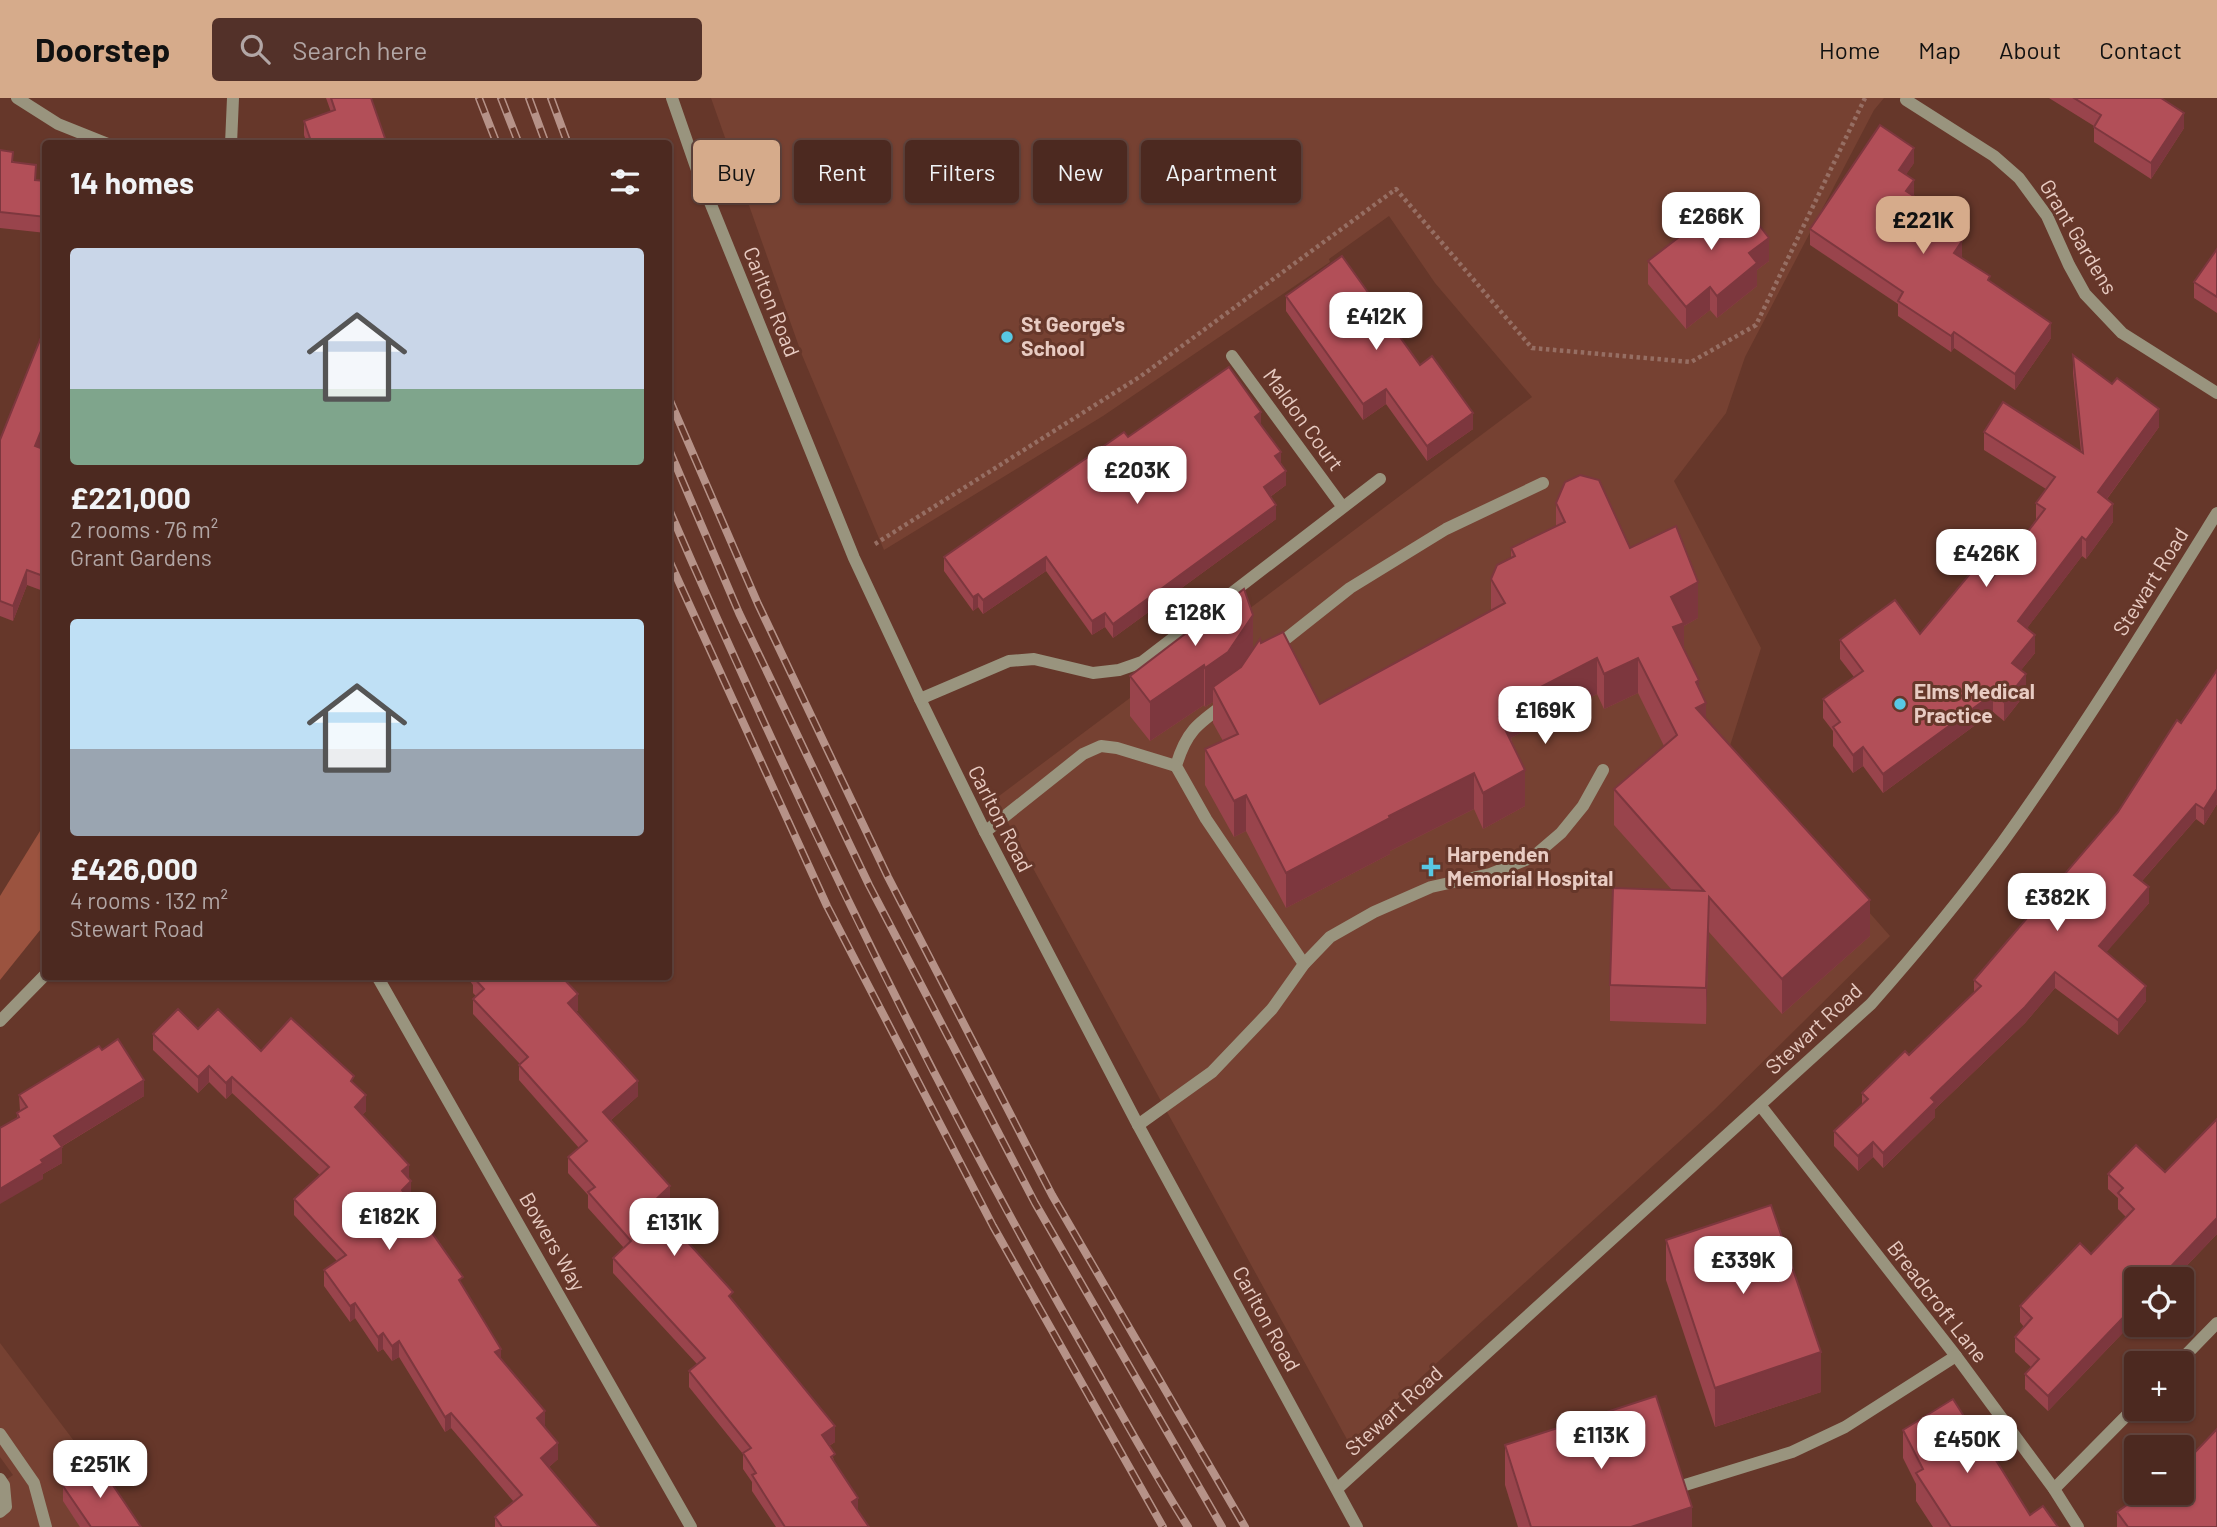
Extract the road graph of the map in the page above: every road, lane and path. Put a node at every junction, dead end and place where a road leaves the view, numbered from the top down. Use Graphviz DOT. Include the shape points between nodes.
graph roads {
  1 [pos="17,98"];
  2 [pos="233,98"];
  3 [pos="673,98"];
  4 [pos="1866,98"];
  5 [pos="1906,100"];
  6 [pos="98,140"];
  7 [pos="231,140"];
  8 [pos="1232,356"];
  9 [pos="2217,393"];
  10 [pos="1380,479"];
  11 [pos="1543,483"];
  12 [pos="1342,506"];
  13 [pos="2217,513"];
  14 [pos="854,558"];
  15 [pos="1258,661"];
  16 [pos="1234,698"];
  17 [pos="920,699"];
  18 [pos="1177,766"];
  19 [pos="1603,770"];
  20 [pos="985,832"];
  21 [pos="1304,964"];
  22 [pos="42,978"];
  23 [pos="379,980"];
  24 [pos="0,1021"];
  25 [pos="1760,1105"];
  26 [pos="1138,1125"];
  27 [pos="2217,1323"];
  28 [pos="2190,1351"];
  29 [pos="1956,1356"];
  30 [pos="2124,1418"];
  31 [pos="0,1434"];
  32 [pos="0,1479"];
  33 [pos="1685,1485"];
  34 [pos="1338,1488"];
  35 [pos="2054,1489"];
  36 [pos="0,1512"];
  37 [pos="46,1527"];
  38 [pos="691,1527"];
  39 [pos="1357,1527"];
  40 [pos="2078,1527"];
  1 -- 6 [label="street" via="58,124"];
  2 -- 7 [label="street"];
  3 -- 14 [label="street, Carlton Road" via="697,170"];
  4 -- 14 [label="path" via="1756,326 1691,362 1532,348 1396,190 1140,376"];
  5 -- 9 [label="street, Grant Gardens" via="1994,156 2019,178 2047,216 2085,293 2108,321"];
  8 -- 12 [label="street, Maldon Court"];
  10 -- 12 [label="street"];
  11 -- 15 [label="street" via="1446,529 1350,588"];
  12 -- 17 [label="street" via="1142,662 1093,673 1034,659 1009,660"];
  13 -- 25 [label="street, Stewart Road" via="2071,742 1935,930 1871,1004"];
  14 -- 17 [label="street, Carlton Road"];
  16 -- 18 [label="street" via="1201,721 1183,743"];
  17 -- 20 [label="street, Carlton Road"];
  18 -- 20 [label="street" via="1101,746 1083,754"];
  18 -- 21 [label="street" via="1206,819"];
  19 -- 21 [label="street" via="1583,806 1533,857 1490,874 1432,887 1374,912 1330,937"];
  20 -- 26 [label="street, Carlton Road"];
  21 -- 26 [label="street" via="1272,1009 1212,1072"];
  22 -- 24 [label="street"];
  23 -- 38 [label="street, Bowers Way"];
  25 -- 29 [label="street, Breadcroft Lane"];
  25 -- 34 [label="street, Stewart Road"];
  26 -- 34 [label="street, Carlton Road"];
  27 -- 28 [label="street"];
  29 -- 33 [label="street" via="1834,1432 1792,1452"];
  29 -- 35 [label="street, Breadcroft Lane"];
  30 -- 35 [label="street"];
  31 -- 37 [label="street" via="34,1483"];
  32 -- 36 [label="street" via="6,1507"];
  34 -- 39 [label="street, Carlton Road"];
  35 -- 40 [label="street, Breadcroft Lane"];
}
